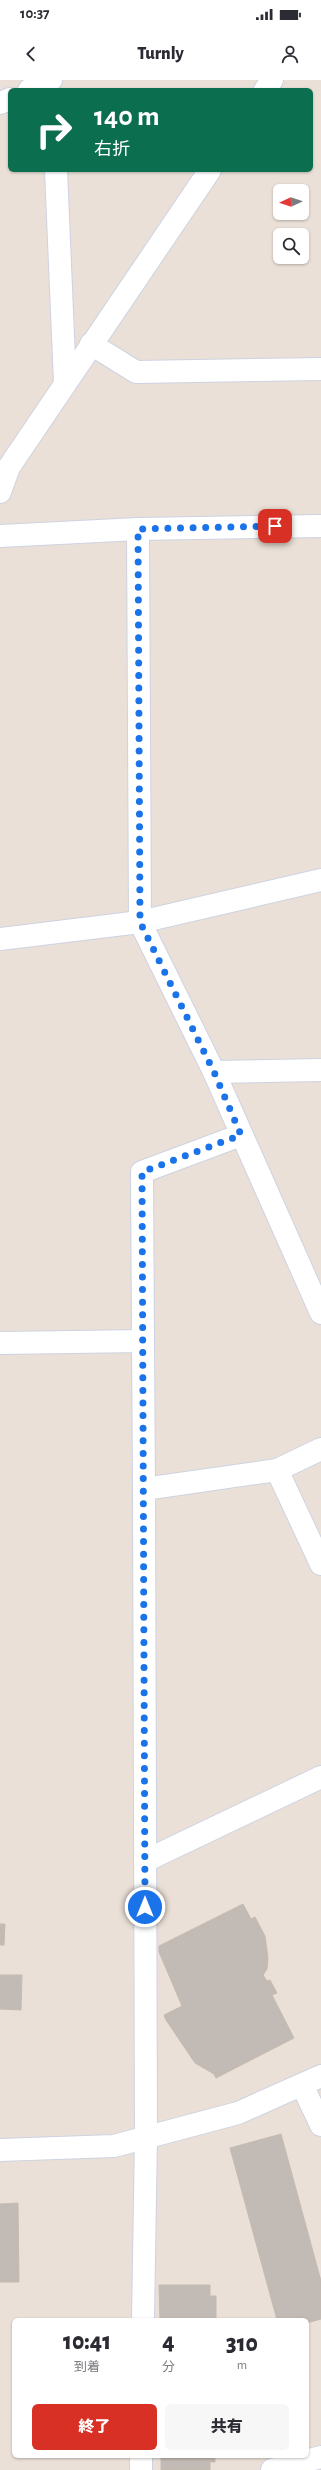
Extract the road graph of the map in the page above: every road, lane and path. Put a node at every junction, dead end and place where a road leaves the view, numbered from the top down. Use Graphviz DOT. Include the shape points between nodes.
graph roads {
  1 [pos="52,80"];
  2 [pos="34,88"];
  3 [pos="56,172"];
  4 [pos="209,172"];
  5 [pos="91,344"];
  6 [pos="321,369"];
  7 [pos="65,383"];
  8 [pos="0,492"];
  9 [pos="321,526"];
  10 [pos="138,529"];
  11 [pos="0,536"];
  12 [pos="321,880"];
  13 [pos="140,922"];
  14 [pos="0,939"];
  15 [pos="321,1070"];
  16 [pos="214,1072"];
  17 [pos="241,1135"];
  18 [pos="321,1312"];
  19 [pos="143,1341"];
  20 [pos="0,1343"];
  21 [pos="321,1449"];
  22 [pos="276,1470"];
  23 [pos="144,1489"];
  24 [pos="321,1564"];
  25 [pos="321,1777"];
  26 [pos="145,1861"];
  27 [pos="312,2080"];
  28 [pos="321,2125"];
  29 [pos="146,2137"];
  30 [pos="0,2150"];
  31 [pos="143,2318"];
  32 [pos="321,2457"];
  33 [pos="141,2458"];
  34 [pos="141,2470"];
  35 [pos="272,2470"];
  1 -- 2 [label="street"];
  3 -- 7 [label="street"];
  4 -- 5 [label="street"];
  5 -- 6 [label="street" via="136,372"];
  5 -- 7 [label="street"];
  7 -- 8 [label="street" via="9,467"];
  9 -- 10 [label="street"];
  10 -- 11 [label="street"];
  10 -- 13 [label="street"];
  12 -- 13 [label="street"];
  13 -- 14 [label="street"];
  13 -- 16 [label="street"];
  15 -- 16 [label="street"];
  16 -- 17 [label="street"];
  17 -- 18 [label="street"];
  17 -- 19 [label="street" via="142,1172"];
  19 -- 20 [label="street"];
  19 -- 23 [label="street"];
  21 -- 22 [label="street"];
  22 -- 23 [label="street"];
  22 -- 24 [label="street"];
  23 -- 26 [label="street"];
  25 -- 26 [label="street"];
  26 -- 29 [label="street"];
  27 -- 28 [label="street"];
  27 -- 29 [label="street" via="238,2113"];
  29 -- 30 [label="street" via="114,2146"];
  29 -- 31 [label="street"];
  32 -- 35 [label="street"];
  33 -- 34 [label="street"];
}
